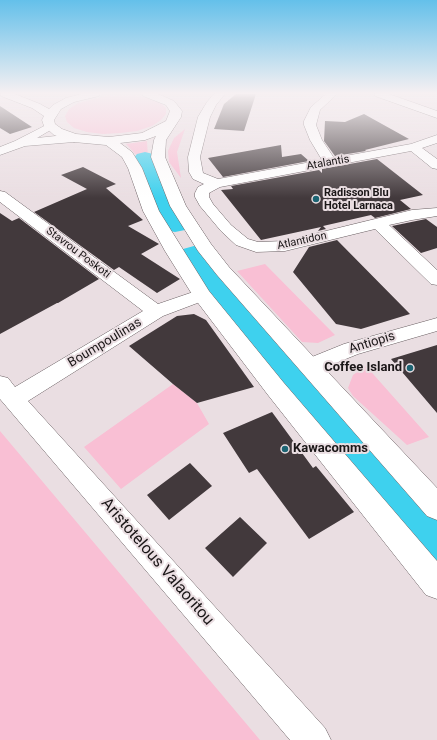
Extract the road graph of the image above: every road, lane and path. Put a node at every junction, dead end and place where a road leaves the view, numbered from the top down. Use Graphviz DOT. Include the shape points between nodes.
graph roads {
  1 [pos="40,129"];
  2 [pos="55,129"];
  3 [pos="162,129"];
  4 [pos="167,129"];
  5 [pos="201,129"];
  6 [pos="312,129"];
  7 [pos="74,138"];
  8 [pos="437,139"];
  9 [pos="109,141"];
  10 [pos="19,144"];
  11 [pos="413,148"];
  12 [pos="0,150"];
  13 [pos="331,163"];
  14 [pos="437,165"];
  15 [pos="218,183"];
  16 [pos="0,195"];
  17 [pos="437,212"];
  18 [pos="378,223"];
  19 [pos="437,280"];
  20 [pos="202,295"];
  21 [pos="156,312"];
  22 [pos="437,324"];
  23 [pos="309,366"];
  24 [pos="7,392"];
  25 [pos="437,507"];
  26 [pos="437,584"];
  27 [pos="313,740"];
  1 -- 10 [label="street"];
  2 -- 7 [label="main road"];
  3 -- 9 [label="main road" via="145,136"];
  4 -- 23 [label="main road" via="160,140 158,157 178,206 223,271"];
  5 -- 15 [label="street" via="194,158 196,172 198,176"];
  6 -- 13 [label="street" via="316,140"];
  7 -- 9 [label="main road"];
  7 -- 10 [label="street"];
  8 -- 11 [label="street, Atalantis"];
  9 -- 20 [label="main road" via="126,154 135,168 151,211"];
  10 -- 12 [label="street"];
  11 -- 13 [label="street, Atalantis"];
  11 -- 14 [label="street"];
  13 -- 15 [label="street, Atalantis"];
  15 -- 18 [label="street, Atlantidon" via="211,185 202,193 207,206 230,233 242,242 256,247 285,246"];
  16 -- 21 [label="street, Stavrou Poskoti"];
  17 -- 18 [label="street, Atlantidon"];
  18 -- 19 [label="street"];
  20 -- 21 [label="street, Boumpoulinas"];
  20 -- 26 [label="main road"];
  21 -- 24 [label="street, Boumpoulinas"];
  22 -- 23 [label="street, Antiopis" via="351,349"];
  23 -- 25 [label="main road"];
  24 -- 27 [label="street, Aristotelous Valaoritou"];
}
